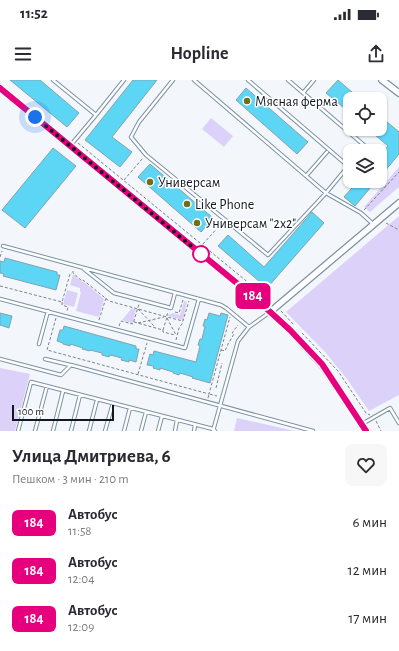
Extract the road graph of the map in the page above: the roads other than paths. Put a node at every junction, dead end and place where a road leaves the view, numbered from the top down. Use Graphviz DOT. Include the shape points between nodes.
graph roads {
  1 [pos="53,80"];
  2 [pos="124,80"];
  3 [pos="173,80"];
  4 [pos="194,80"];
  5 [pos="202,80"];
  6 [pos="248,80"];
  7 [pos="288,80"];
  8 [pos="314,80"];
  9 [pos="382,80"];
  10 [pos="198,84"];
  11 [pos="0,88"];
  12 [pos="303,93"];
  13 [pos="399,94"];
  14 [pos="96,115"];
  15 [pos="363,144"];
  16 [pos="70,146"];
  17 [pos="328,152"];
  18 [pos="343,160"];
  19 [pos="343,172"];
  20 [pos="306,176"];
  21 [pos="326,193"];
  22 [pos="399,203"];
  23 [pos="373,224"];
  24 [pos="3,246"];
  25 [pos="83,268"];
  26 [pos="175,293"];
  27 [pos="0,299"];
  28 [pos="199,299"];
  29 [pos="48,311"];
  30 [pos="270,312"];
  31 [pos="248,329"];
  32 [pos="39,344"];
  33 [pos="0,359"];
  34 [pos="45,359"];
  35 [pos="71,365"];
  36 [pos="47,386"];
  37 [pos="63,391"];
  38 [pos="80,395"];
  39 [pos="97,400"];
  40 [pos="113,404"];
  41 [pos="220,406"];
  42 [pos="130,408"];
  43 [pos="146,412"];
  44 [pos="162,416"];
  45 [pos="177,420"];
  46 [pos="399,423"];
  47 [pos="361,424"];
  48 [pos="195,425"];
  49 [pos="213,430"];
  50 [pos="18,431"];
  51 [pos="35,431"];
  52 [pos="53,431"];
  53 [pos="70,431"];
  54 [pos="89,431"];
  55 [pos="106,431"];
  56 [pos="124,431"];
  57 [pos="141,431"];
  58 [pos="158,431"];
  59 [pos="175,431"];
  60 [pos="194,431"];
  61 [pos="313,431"];
  62 [pos="366,431"];
  1 -- 14 [label="lane"];
  2 -- 14 [label="lane"];
  3 -- 21 [label="lane" via="139,122 131,137 146,155 268,255"];
  4 -- 10 [label="lane"];
  5 -- 10 [label="lane"];
  6 -- 18 [label="lane"];
  7 -- 12 [label="lane"];
  8 -- 12 [label="lane"];
  9 -- 13 [label="street"];
  10 -- 20 [label="lane"];
  11 -- 16 [label="street"];
  12 -- 15 [label="lane"];
  14 -- 16 [label="lane"];
  16 -- 30 [label="street"];
  17 -- 20 [label="lane"];
  19 -- 21 [label="lane"];
  20 -- 21 [label="lane"];
  21 -- 23 [label="lane" via="361,213"];
  22 -- 23 [label="street"];
  23 -- 30 [label="street"];
  24 -- 25 [label="lane"];
  25 -- 26 [label="lane"];
  25 -- 26 [label="lane" via="114,293 171,308"];
  26 -- 28 [label="lane"];
  27 -- 29 [label="lane"];
  28 -- 29 [label="lane" via="185,348"];
  28 -- 31 [label="lane" via="226,308"];
  29 -- 32 [label="lane"];
  30 -- 31 [label="lane"];
  30 -- 47 [label="street" via="322,364"];
  31 -- 41 [label="lane" via="238,341"];
  33 -- 35 [label="lane" via="61,375"];
  34 -- 35 [label="lane"];
  35 -- 41 [label="lane"];
  36 -- 37 [label="lane"];
  36 -- 50 [label="lane" via="31,382"];
  36 -- 51 [label="lane"];
  37 -- 38 [label="lane"];
  37 -- 52 [label="lane"];
  38 -- 39 [label="lane"];
  38 -- 53 [label="lane"];
  39 -- 40 [label="lane"];
  39 -- 54 [label="lane"];
  40 -- 42 [label="lane"];
  40 -- 55 [label="lane"];
  41 -- 49 [label="lane"];
  41 -- 61 [label="lane"];
  42 -- 43 [label="lane"];
  42 -- 56 [label="lane"];
  43 -- 44 [label="lane"];
  43 -- 57 [label="lane"];
  44 -- 45 [label="lane"];
  44 -- 58 [label="lane"];
  45 -- 48 [label="lane"];
  45 -- 59 [label="lane"];
  46 -- 47 [label="lane" via="390,408"];
  47 -- 62 [label="street"];
  48 -- 49 [label="lane"];
  48 -- 60 [label="lane"];
}
